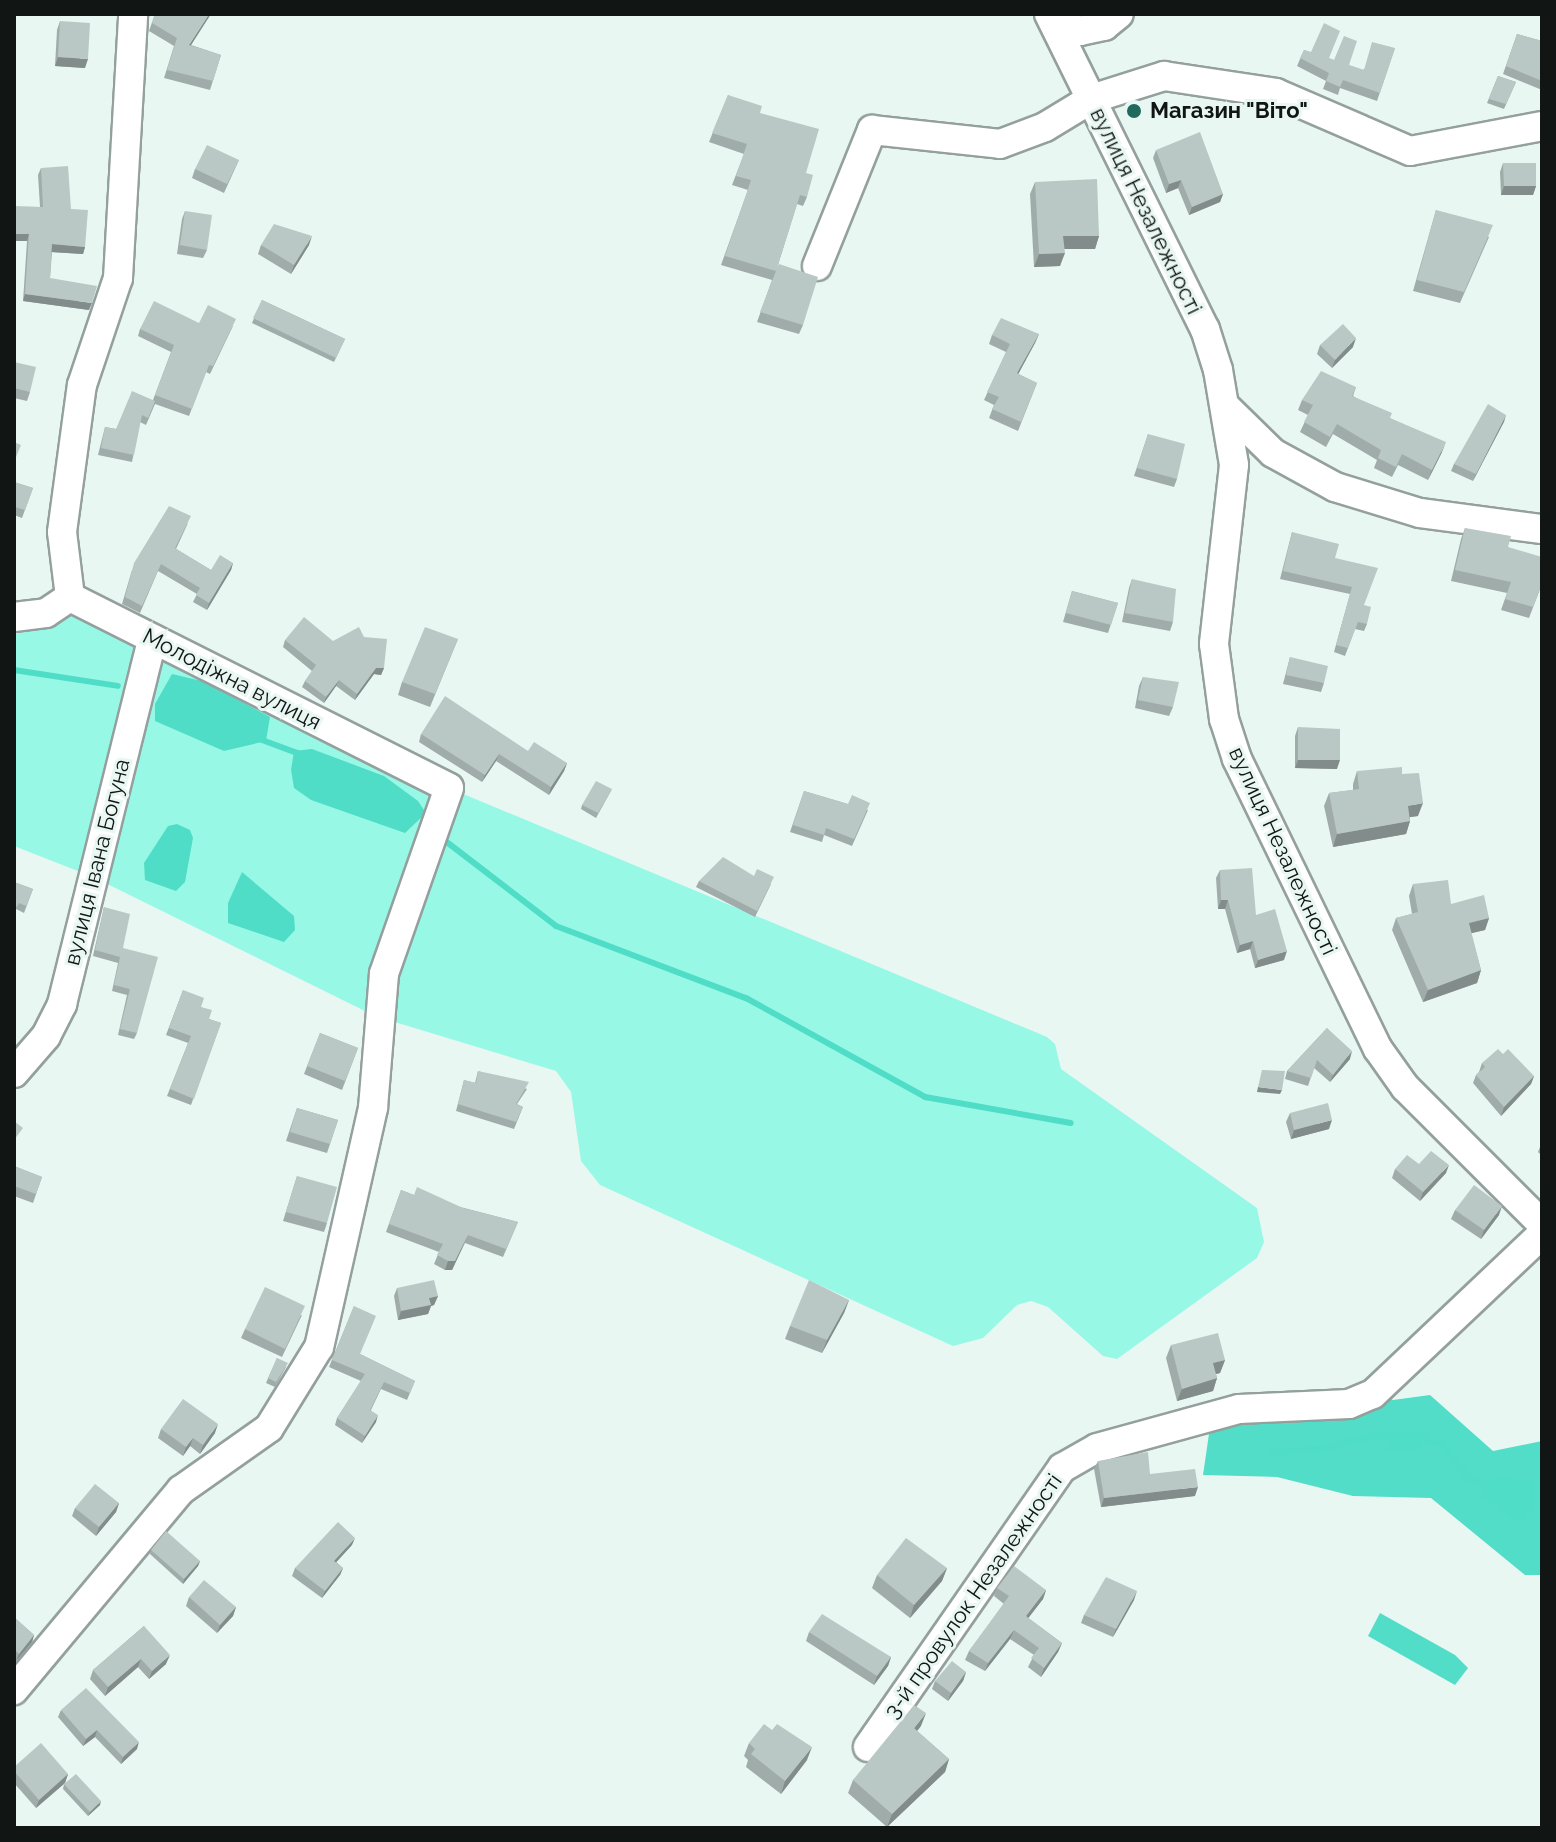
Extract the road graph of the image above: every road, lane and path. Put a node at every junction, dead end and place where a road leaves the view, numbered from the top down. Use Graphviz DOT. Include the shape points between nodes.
graph roads {
  1 [pos="133,14"];
  2 [pos="1119,14"];
  3 [pos="1053,18"];
  4 [pos="1091,99"];
  5 [pos="1542,126"];
  6 [pos="817,266"];
  7 [pos="1227,408"];
  8 [pos="1542,529"];
  9 [pos="70,597"];
  10 [pos="14,617"];
  11 [pos="152,639"];
  12 [pos="14,1073"];
  13 [pos="1542,1224"];
  14 [pos="1542,1234"];
  15 [pos="14,1690"];
  16 [pos="868,1747"];
  1 -- 9 [label="street" via="118,278 82,385 62,532"];
  2 -- 3 [label="street" via="1104,26 1080,31"];
  3 -- 4 [label="street, вулиця Незалежності"];
  4 -- 5 [label="street" via="1164,76 1188,77 1276,93 1410,151"];
  4 -- 6 [label="street" via="1045,127 1000,144 872,130"];
  4 -- 7 [label="street, вулиця Незалежності" via="1205,329"];
  7 -- 8 [label="street" via="1273,453 1335,487 1420,513"];
  7 -- 13 [label="street, вулиця Незалежності" via="1234,465 1214,644 1224,719 1237,759 1378,1049 1405,1087"];
  9 -- 10 [label="street" via="46,613"];
  9 -- 11 [label="street, Молодіжна вулиця"];
  11 -- 12 [label="street, вулиця Івана Богуна" via="62,1004 46,1036"];
  11 -- 15 [label="street, Молодіжна вулиця" via="449,788 384,974 373,1108 319,1347 269,1428 181,1490"];
  14 -- 16 [label="street, 3-й провулок Незалежності" via="1373,1394 1349,1404 1239,1409 1097,1448 1062,1468"];
}
